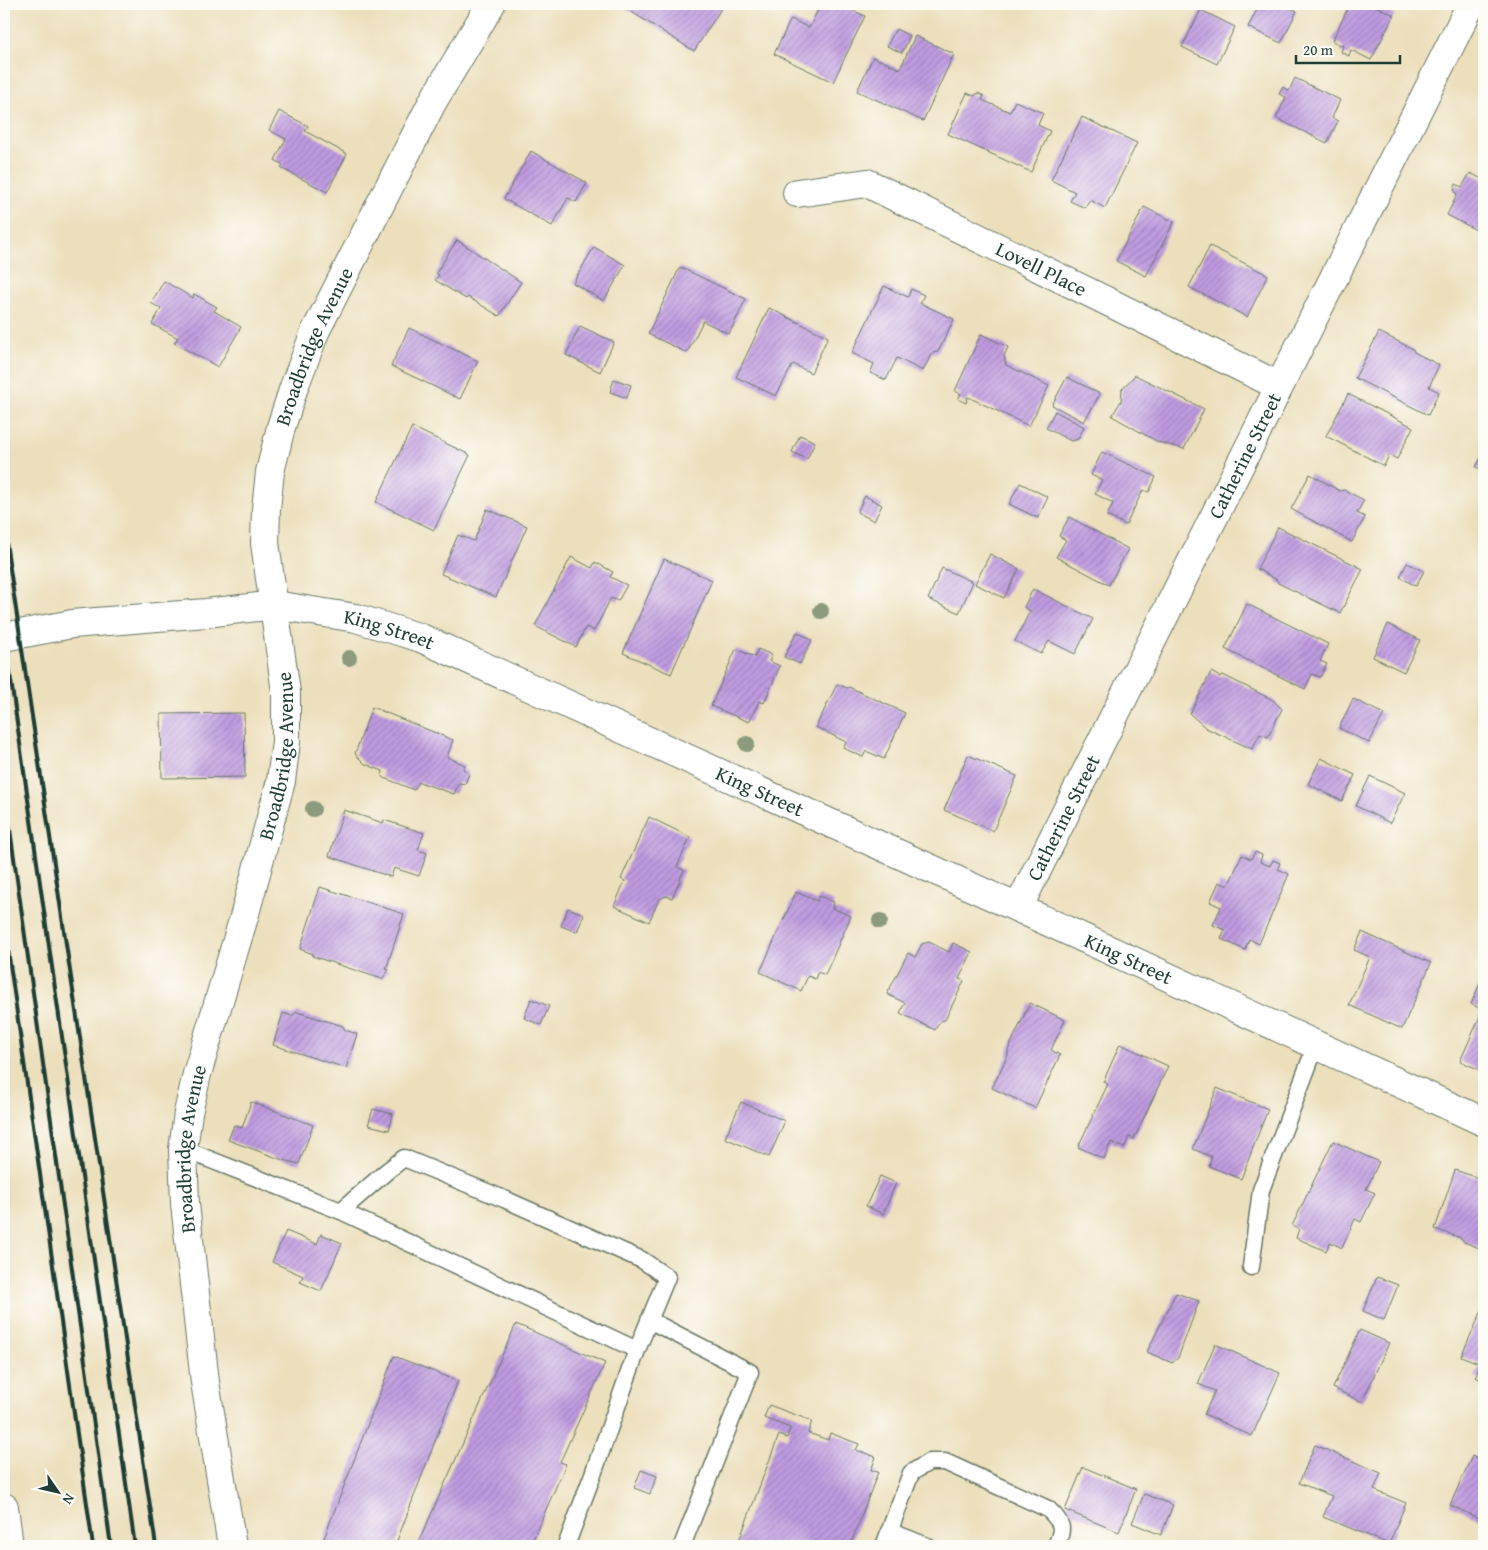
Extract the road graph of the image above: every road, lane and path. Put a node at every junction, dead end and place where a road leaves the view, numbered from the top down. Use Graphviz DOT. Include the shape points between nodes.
graph roads {
  1 [pos="491,4"];
  2 [pos="1471,4"];
  3 [pos="797,193"];
  4 [pos="1279,386"];
  5 [pos="275,605"];
  6 [pos="4,637"];
  7 [pos="1018,908"];
  8 [pos="1316,1045"];
  9 [pos="1484,1122"];
  10 [pos="183,1150"];
  11 [pos="341,1211"];
  12 [pos="1251,1267"];
  13 [pos="649,1320"];
  14 [pos="636,1350"];
  15 [pos="4,1507"];
  16 [pos="886,1539"];
  17 [pos="10,1546"];
  18 [pos="232,1546"];
  19 [pos="566,1546"];
  20 [pos="682,1546"];
  21 [pos="927,1546"];
  22 [pos="1056,1546"];
  1 -- 5 [label="street, Broadbridge Avenue" via="429,110 315,332 294,387 270,472 266,509 265,543"];
  2 -- 4 [label="street, Catherine Street"];
  3 -- 4 [label="street, Lovell Place" via="867,183"];
  4 -- 7 [label="street, Catherine Street"];
  5 -- 6 [label="street, King Street" via="72,624"];
  5 -- 7 [label="street, King Street" via="356,618 421,638"];
  5 -- 10 [label="street, Broadbridge Avenue" via="286,692 286,742 281,781 197,1074"];
  7 -- 8 [label="street, King Street"];
  8 -- 9 [label="street, King Street"];
  8 -- 12 [label="lane" via="1261,1190"];
  10 -- 11 [label="lane"];
  10 -- 18 [label="street, Broadbridge Avenue" via="185,1204 205,1382"];
  11 -- 13 [label="lane" via="404,1158 642,1260 667,1277"];
  11 -- 14 [label="lane"];
  13 -- 14 [label="lane"];
  13 -- 20 [label="lane" via="750,1372"];
  14 -- 19 [label="lane"];
  15 -- 17 [label="street"];
  16 -- 21 [label="lane"];
  16 -- 22 [label="lane" via="911,1473 929,1462 945,1462 1048,1509 1058,1520 1062,1531"];
}
